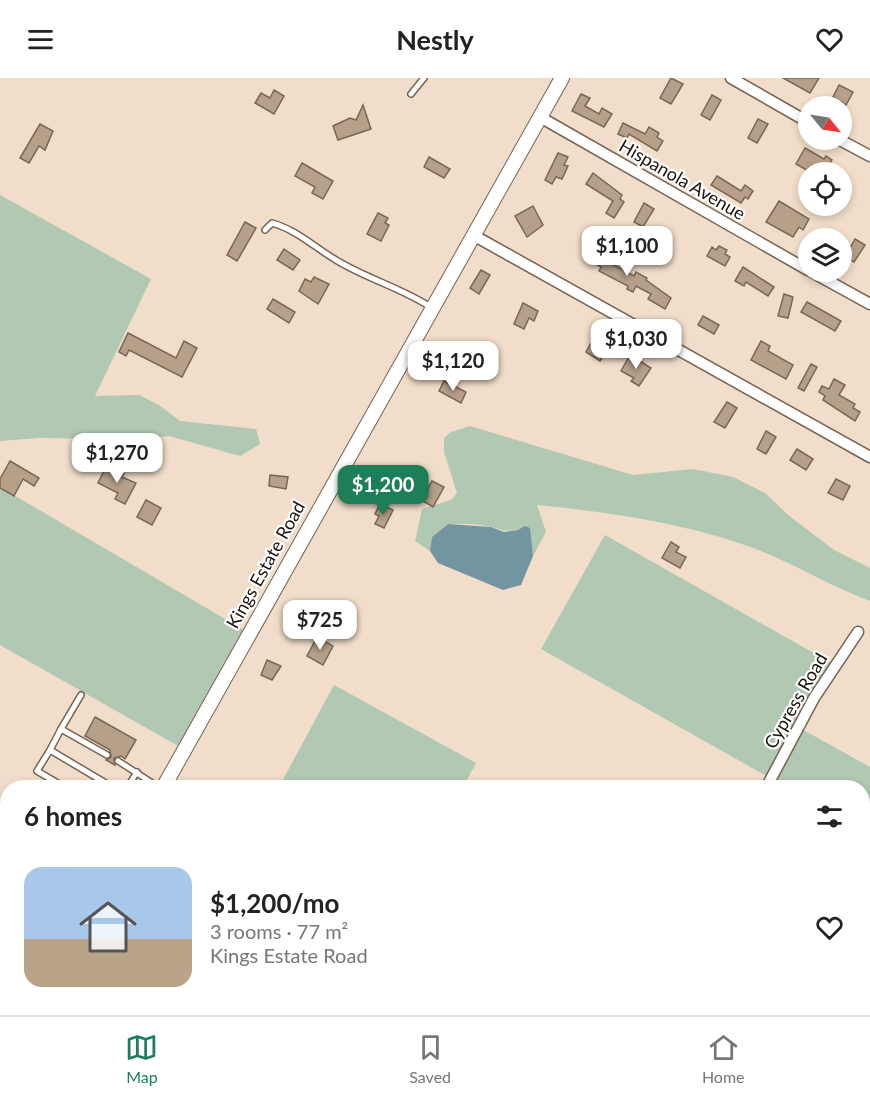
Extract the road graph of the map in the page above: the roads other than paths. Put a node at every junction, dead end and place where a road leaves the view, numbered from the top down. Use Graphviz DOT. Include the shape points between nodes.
graph roads {
  1 [pos="424,78"];
  2 [pos="562,78"];
  3 [pos="731,78"];
  4 [pos="411,94"];
  5 [pos="798,116"];
  6 [pos="540,117"];
  7 [pos="852,146"];
  8 [pos="870,156"];
  9 [pos="265,230"];
  10 [pos="473,235"];
  11 [pos="798,264"];
  12 [pos="830,282"];
  13 [pos="870,304"];
  14 [pos="432,308"];
  15 [pos="870,457"];
  16 [pos="858,632"];
  17 [pos="81,695"];
  18 [pos="61,729"];
  19 [pos="50,750"];
  20 [pos="107,755"];
  21 [pos="118,761"];
  22 [pos="137,772"];
  23 [pos="53,780"];
  24 [pos="101,780"];
  25 [pos="132,780"];
  26 [pos="149,780"];
  27 [pos="166,780"];
  28 [pos="770,780"];
  1 -- 4 [label="lane"];
  2 -- 6 [label="street, Kings Estate Road"];
  3 -- 5 [label="street"];
  6 -- 10 [label="street, Kings Estate Road"];
  6 -- 11 [label="street, Hispanola Avenue"];
  7 -- 8 [label="street"];
  9 -- 14 [label="lane" via="272,224 288,227 336,260"];
  10 -- 14 [label="street, Kings Estate Road"];
  10 -- 15 [label="street"];
  12 -- 13 [label="street, Hispanola Avenue"];
  14 -- 27 [label="street, Kings Estate Road"];
  16 -- 28 [label="street, Cypress Road" via="814,698"];
  17 -- 18 [label="lane"];
  18 -- 19 [label="lane"];
  18 -- 20 [label="lane"];
  19 -- 23 [label="lane" via="38,771"];
  19 -- 24 [label="lane"];
  21 -- 22 [label="lane"];
  22 -- 25 [label="lane"];
  22 -- 26 [label="lane"];
}
